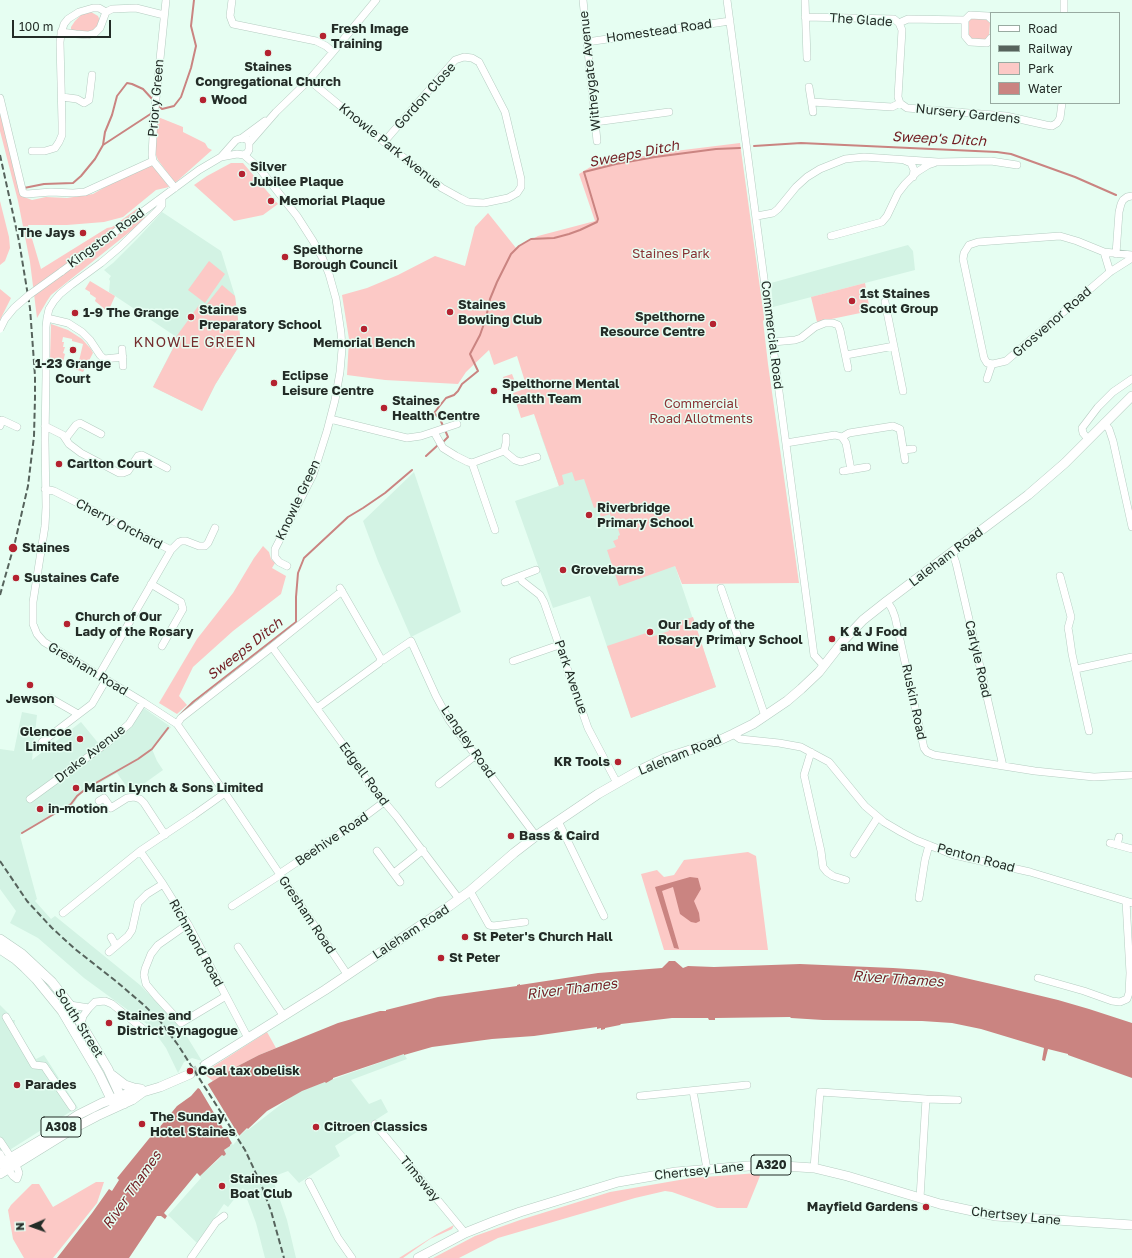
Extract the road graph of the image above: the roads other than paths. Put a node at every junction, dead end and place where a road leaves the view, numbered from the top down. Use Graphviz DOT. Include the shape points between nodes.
graph roads {
  1 [pos="166,0"];
  2 [pos="232,0"];
  3 [pos="376,0"];
  4 [pos="583,0"];
  5 [pos="727,0"];
  6 [pos="805,0"];
  7 [pos="1064,0"];
  8 [pos="106,12"];
  9 [pos="1064,12"];
  10 [pos="164,15"];
  11 [pos="805,17"];
  12 [pos="990,18"];
  13 [pos="965,20"];
  14 [pos="730,21"];
  15 [pos="899,23"];
  16 [pos="61,32"];
  17 [pos="990,39"];
  18 [pos="587,42"];
  19 [pos="333,52"];
  20 [pos="807,58"];
  21 [pos="92,75"];
  22 [pos="309,80"];
  23 [pos="809,87"];
  24 [pos="62,97"];
  25 [pos="0,98"];
  26 [pos="812,102"];
  27 [pos="900,104"];
  28 [pos="1062,104"];
  29 [pos="276,112"];
  30 [pos="669,112"];
  31 [pos="813,112"];
  32 [pos="595,122"];
  33 [pos="242,138"];
  34 [pos="597,141"];
  35 [pos="384,142"];
  36 [pos="233,144"];
  37 [pos="245,150"];
  38 [pos="32,151"];
  39 [pos="221,157"];
  40 [pos="904,159"];
  41 [pos="153,161"];
  42 [pos="938,162"];
  43 [pos="1012,167"];
  44 [pos="913,176"];
  45 [pos="175,188"];
  46 [pos="1132,196"];
  47 [pos="162,198"];
  48 [pos="477,204"];
  49 [pos="757,216"];
  50 [pos="831,236"];
  51 [pos="1104,252"];
  52 [pos="1116,254"];
  53 [pos="1132,255"];
  54 [pos="1132,258"];
  55 [pos="1110,272"];
  56 [pos="886,302"];
  57 [pos="887,312"];
  58 [pos="878,314"];
  59 [pos="47,318"];
  60 [pos="0,329"];
  61 [pos="773,342"];
  62 [pos="894,346"];
  63 [pos="846,355"];
  64 [pos="992,364"];
  65 [pos="123,366"];
  66 [pos="848,368"];
  67 [pos="987,379"];
  68 [pos="1132,379"];
  69 [pos="903,391"];
  70 [pos="1132,396"];
  71 [pos="330,419"];
  72 [pos="1104,423"];
  73 [pos="454,425"];
  74 [pos="0,426"];
  75 [pos="45,426"];
  76 [pos="17,428"];
  77 [pos="434,432"];
  78 [pos="101,434"];
  79 [pos="506,437"];
  80 [pos="842,437"];
  81 [pos="66,438"];
  82 [pos="1088,439"];
  83 [pos="786,443"];
  84 [pos="913,448"];
  85 [pos="904,450"];
  86 [pos="504,451"];
  87 [pos="537,457"];
  88 [pos="905,460"];
  89 [pos="472,463"];
  90 [pos="867,467"];
  91 [pos="167,468"];
  92 [pos="45,489"];
  93 [pos="1132,527"];
  94 [pos="215,528"];
  95 [pos="495,530"];
  96 [pos="171,550"];
  97 [pos="952,552"];
  98 [pos="286,566"];
  99 [pos="536,570"];
  100 [pos="520,576"];
  101 [pos="1060,576"];
  102 [pos="505,582"];
  103 [pos="151,584"];
  104 [pos="721,588"];
  105 [pos="887,601"];
  106 [pos="559,645"];
  107 [pos="162,646"];
  108 [pos="272,647"];
  109 [pos="1132,657"];
  110 [pos="381,659"];
  111 [pos="513,661"];
  112 [pos="824,666"];
  113 [pos="1076,669"];
  114 [pos="99,675"];
  115 [pos="106,680"];
  116 [pos="50,698"];
  117 [pos="143,702"];
  118 [pos="316,708"];
  119 [pos="78,714"];
  120 [pos="765,716"];
  121 [pos="177,724"];
  122 [pos="1089,731"];
  123 [pos="733,734"];
  124 [pos="42,742"];
  125 [pos="811,752"];
  126 [pos="476,755"];
  127 [pos="1003,766"];
  128 [pos="1132,775"];
  129 [pos="617,783"];
  130 [pos="439,784"];
  131 [pos="225,793"];
  132 [pos="30,799"];
  133 [pos="99,801"];
  134 [pos="384,802"];
  135 [pos="878,817"];
  136 [pos="558,820"];
  137 [pos="164,835"];
  138 [pos="536,836"];
  139 [pos="1119,837"];
  140 [pos="929,845"];
  141 [pos="1132,849"];
  142 [pos="423,850"];
  143 [pos="140,851"];
  144 [pos="378,851"];
  145 [pos="854,854"];
  146 [pos="394,873"];
  147 [pos="280,874"];
  148 [pos="846,880"];
  149 [pos="400,882"];
  150 [pos="163,884"];
  151 [pos="470,891"];
  152 [pos="919,898"];
  153 [pos="459,899"];
  154 [pos="1129,902"];
  155 [pos="232,906"];
  156 [pos="63,913"];
  157 [pos="604,916"];
  158 [pos="526,922"];
  159 [pos="188,924"];
  160 [pos="110,937"];
  161 [pos="1130,938"];
  162 [pos="0,939"];
  163 [pos="116,946"];
  164 [pos="238,947"];
  165 [pos="0,950"];
  166 [pos="109,952"];
  167 [pos="347,974"];
  168 [pos="1038,978"];
  169 [pos="226,996"];
  170 [pos="70,1005"];
  171 [pos="89,1008"];
  172 [pos="283,1015"];
  173 [pos="6,1018"];
  174 [pos="81,1024"];
  175 [pos="143,1029"];
  176 [pos="248,1038"];
  177 [pos="205,1065"];
  178 [pos="108,1069"];
  179 [pos="190,1074"];
  180 [pos="747,1085"];
  181 [pos="147,1091"];
  182 [pos="693,1091"];
  183 [pos="640,1096"];
  184 [pos="926,1100"];
  185 [pos="958,1100"];
  186 [pos="118,1102"];
  187 [pos="72,1107"];
  188 [pos="375,1124"];
  189 [pos="0,1141"];
  190 [pos="6,1163"];
  191 [pos="814,1168"];
  192 [pos="706,1169"];
  193 [pos="310,1182"];
  194 [pos="920,1198"];
  195 [pos="224,1216"];
  196 [pos="1132,1225"];
  197 [pos="465,1233"];
  198 [pos="191,1258"];
  199 [pos="352,1258"];
  200 [pos="418,1258"];
  1 -- 10 [label="street, Priory Green"];
  2 -- 19 [label="street" via="230,16 233,24 316,41"];
  3 -- 19 [label="street"];
  4 -- 18 [label="street, Witheygate Avenue"];
  5 -- 14 [label="street, Commercial Road"];
  6 -- 11 [label="street"];
  7 -- 9 [label="street"];
  8 -- 10 [label="street" via="112,9 136,8"];
  8 -- 16 [label="street" via="99,8 79,12 68,19"];
  8 -- 16 [label="street" via="100,28 95,32 88,35"];
  10 -- 41 [label="street, Priory Green" via="154,118"];
  11 -- 15 [label="street, The Glade" via="894,19"];
  11 -- 20 [label="street"];
  12 -- 13 [label="street, The Glade" via="970,15"];
  13 -- 15 [label="street, The Glade" via="908,19"];
  13 -- 17 [label="street" via="965,36 970,42 987,42"];
  14 -- 18 [label="street, Homestead Road"];
  14 -- 49 [label="street, Commercial Road"];
  15 -- 27 [label="street" via="902,30 898,98"];
  16 -- 24 [label="street"];
  18 -- 32 [label="street, Witheygate Avenue"];
  19 -- 22 [label="street"];
  21 -- 24 [label="street" via="89,100 84,103 77,99"];
  22 -- 29 [label="street"];
  22 -- 35 [label="street, Knowle Park Avenue"];
  23 -- 26 [label="street"];
  24 -- 38 [label="street" via="60,142 50,150"];
  25 -- 41 [label="street" via="23,193 85,192"];
  26 -- 27 [label="street, Nursery Gardens" via="892,107"];
  26 -- 31 [label="street"];
  27 -- 28 [label="street, Nursery Gardens" via="907,108 1006,116 1052,126 1058,123"];
  29 -- 33 [label="street"];
  29 -- 37 [label="street"];
  30 -- 32 [label="street"];
  32 -- 34 [label="street, Witheygate Avenue"];
  33 -- 36 [label="street, Kingston Road"];
  33 -- 37 [label="street" via="248,140"];
  35 -- 48 [label="street, Knowle Park Avenue" via="442,188"];
  35 -- 48 [label="street, Gordon Close" via="455,60 464,57 479,62 505,112 521,187 518,193 508,198"];
  36 -- 37 [label="street, Knowle Green" via="234,149"];
  36 -- 39 [label="street, Kingston Road"];
  37 -- 39 [label="street, Kingston Road"];
  37 -- 71 [label="street, Knowle Green" via="304,225 329,274 336,299 342,349"];
  39 -- 45 [label="street, Kingston Road"];
  40 -- 42 [label="street"];
  40 -- 44 [label="street" via="911,163"];
  40 -- 49 [label="street" via="864,157 834,162 807,177 773,214"];
  41 -- 45 [label="street"];
  42 -- 43 [label="street" via="991,161"];
  42 -- 44 [label="street" via="928,165"];
  44 -- 50 [label="street" via="898,193 882,222"];
  45 -- 47 [label="street, Kingston Road"];
  46 -- 52 [label="street" via="1127,197 1121,204"];
  47 -- 59 [label="street, Gresham Road" via="162,205 158,210 120,247 60,294"];
  47 -- 60 [label="street, Kingston Road, bridge" via="29,294 14,308"];
  49 -- 61 [label="street, Commercial Road"];
  51 -- 52 [label="street"];
  51 -- 55 [label="street"];
  51 -- 64 [label="street" via="1060,236 978,242 969,245 964,253 964,269 984,358"];
  52 -- 53 [label="street"];
  54 -- 55 [label="street, Grosvenor Road"];
  55 -- 64 [label="street, Grosvenor Road" via="1006,361"];
  56 -- 57 [label="street"];
  57 -- 58 [label="street"];
  57 -- 62 [label="street"];
  59 -- 65 [label="street" via="68,323 82,332 104,358 122,353"];
  59 -- 75 [label="street, Gresham Road"];
  61 -- 63 [label="street" via="795,340 815,327 833,323 838,325"];
  61 -- 83 [label="street, Commercial Road"];
  62 -- 63 [label="street"];
  62 -- 69 [label="street"];
  63 -- 66 [label="street"];
  64 -- 67 [label="street"];
  68 -- 82 [label="street" via="1113,392 1082,428"];
  70 -- 72 [label="main road, Laleham Road"];
  71 -- 77 [label="street" via="407,438"];
  71 -- 98 [label="street, Knowle Green" via="313,475 275,549 275,557"];
  72 -- 82 [label="main road, Laleham Road"];
  72 -- 93 [label="street" via="1113,441"];
  73 -- 77 [label="street"];
  74 -- 76 [label="street" via="2,420"];
  75 -- 81 [label="street"];
  75 -- 92 [label="street, Gresham Road"];
  77 -- 89 [label="street" via="443,448"];
  78 -- 81 [label="street" via="80,424 76,425"];
  79 -- 86 [label="street"];
  80 -- 83 [label="street" via="835,435"];
  80 -- 85 [label="street" via="849,433 893,426 900,430"];
  80 -- 90 [label="street" via="846,444 847,470"];
  81 -- 91 [label="street" via="69,444 81,453 119,473 128,471 138,456 142,455"];
  82 -- 97 [label="main road, Laleham Road" via="1028,495"];
  83 -- 112 [label="street, Commercial Road" via="814,655"];
  84 -- 85 [label="street"];
  85 -- 88 [label="street"];
  86 -- 87 [label="street" via="521,462"];
  86 -- 89 [label="street"];
  89 -- 95 [label="street"];
  92 -- 96 [label="street, Cherry Orchard" via="54,491"];
  92 -- 114 [label="street, Gresham Road" via="45,526 33,602 35,629 44,642"];
  94 -- 96 [label="street" via="205,546 186,540 179,542"];
  96 -- 103 [label="street, Cherry Orchard"];
  97 -- 105 [label="main road, Laleham Road"];
  97 -- 127 [label="street, Carlyle Road"];
  99 -- 100 [label="street"];
  100 -- 102 [label="street"];
  100 -- 106 [label="street, Park Avenue" via="544,602"];
  101 -- 113 [label="street" via="1071,617 1068,628"];
  103 -- 107 [label="street" via="181,602 183,609"];
  103 -- 114 [label="street, Cherry Orchard"];
  104 -- 120 [label="street"];
  105 -- 112 [label="main road, Laleham Road" via="863,620"];
  105 -- 127 [label="street, Ruskin Road" via="895,617 924,748 934,754"];
  106 -- 111 [label="street"];
  106 -- 129 [label="street, Park Avenue" via="588,728"];
  108 -- 110 [label="street" via="340,589"];
  108 -- 118 [label="street, Edgell Road"];
  108 -- 121 [label="street" via="181,718"];
  109 -- 113 [label="street"];
  110 -- 118 [label="street"];
  110 -- 126 [label="street, Langley Road" via="411,641 449,720"];
  112 -- 120 [label="main road, Laleham Road" via="787,701"];
  113 -- 122 [label="street"];
  114 -- 115 [label="street, Gresham Road"];
  115 -- 117 [label="street, Gresham Road"];
  115 -- 119 [label="street" via="92,704"];
  116 -- 119 [label="street"];
  117 -- 121 [label="street, Gresham Road"];
  117 -- 132 [label="street, Drake Avenue" via="129,724 107,743"];
  118 -- 134 [label="street, Edgell Road"];
  119 -- 124 [label="street"];
  120 -- 123 [label="main road, Laleham Road"];
  121 -- 131 [label="street, Gresham Road"];
  123 -- 125 [label="street, Penton Road" via="740,739 801,747"];
  123 -- 129 [label="main road, Laleham Road" via="665,758"];
  125 -- 135 [label="street, Penton Road" via="829,762 865,806"];
  125 -- 148 [label="street" via="804,775 823,867 833,876"];
  126 -- 130 [label="street"];
  126 -- 138 [label="street, Langley Road"];
  127 -- 128 [label="street, Ruskin Road" via="1094,776"];
  129 -- 136 [label="main road, Laleham Road"];
  131 -- 137 [label="street"];
  131 -- 147 [label="street, Gresham Road"];
  133 -- 137 [label="street" via="104,798 111,808 127,798 140,799"];
  134 -- 142 [label="street, Edgell Road"];
  134 -- 147 [label="street, Beehive Road"];
  135 -- 140 [label="street, Penton Road" via="901,832"];
  135 -- 145 [label="street"];
  136 -- 138 [label="main road, Laleham Road"];
  136 -- 157 [label="street"];
  137 -- 143 [label="street"];
  138 -- 151 [label="main road, Laleham Road"];
  139 -- 141 [label="street" via="1114,844"];
  140 -- 152 [label="street"];
  140 -- 154 [label="street, Penton Road"];
  142 -- 146 [label="street"];
  142 -- 153 [label="street, Edgell Road"];
  143 -- 150 [label="street, Richmond Road"];
  143 -- 156 [label="street"];
  144 -- 146 [label="street"];
  146 -- 149 [label="street"];
  147 -- 155 [label="street, Beehive Road"];
  147 -- 167 [label="street, Gresham Road"];
  150 -- 159 [label="street, Richmond Road"];
  150 -- 163 [label="street" via="138,903 132,930"];
  151 -- 153 [label="main road, Laleham Road"];
  151 -- 158 [label="street" via="489,925"];
  153 -- 167 [label="main road, Laleham Road"];
  154 -- 161 [label="street"];
  159 -- 169 [label="street, Richmond Road"];
  159 -- 169 [label="street" via="158,945 151,954 144,975 146,984 182,1023"];
  160 -- 163 [label="street"];
  161 -- 168 [label="street" via="1127,999 1120,1002 1112,1001"];
  162 -- 170 [label="main road, South Street" via="38,967"];
  163 -- 166 [label="street"];
  164 -- 172 [label="street"];
  165 -- 186 [label="main road, South Street" via="25,968 62,1011"];
  167 -- 172 [label="main road, Laleham Road"];
  169 -- 176 [label="street, Richmond Road"];
  170 -- 171 [label="street"];
  170 -- 174 [label="main road, South Street"];
  171 -- 174 [label="street"];
  171 -- 175 [label="street" via="95,1002 105,1001"];
  172 -- 176 [label="main road, Laleham Road"];
  173 -- 187 [label="street" via="34,1065 44,1066"];
  174 -- 178 [label="main road, South Street"];
  176 -- 177 [label="main road, Laleham Road"];
  178 -- 181 [label="main road" via="125,1085"];
  178 -- 186 [label="main road, South Street"];
  179 -- 181 [label="main road"];
  180 -- 182 [label="street"];
  181 -- 186 [label="main road" via="132,1100"];
  182 -- 183 [label="street"];
  182 -- 192 [label="street"];
  184 -- 185 [label="street"];
  184 -- 191 [label="street" via="820,1092"];
  184 -- 194 [label="street"];
  186 -- 190 [label="main road, A308" via="78,1115"];
  188 -- 197 [label="street, Timsway"];
  189 -- 190 [label="street"];
  191 -- 192 [label="main road, Chertsey Lane / A320" via="769,1165"];
  191 -- 194 [label="main road, Chertsey Lane / A320"];
  192 -- 197 [label="main road, Chertsey Lane / A320" via="625,1181 520,1212"];
  193 -- 199 [label="street" via="338,1238"];
  194 -- 196 [label="main road, Chertsey Lane / A320" via="996,1216"];
  195 -- 198 [label="street" via="216,1222"];
  197 -- 200 [label="main road, Chertsey Lane / A320"];
}
